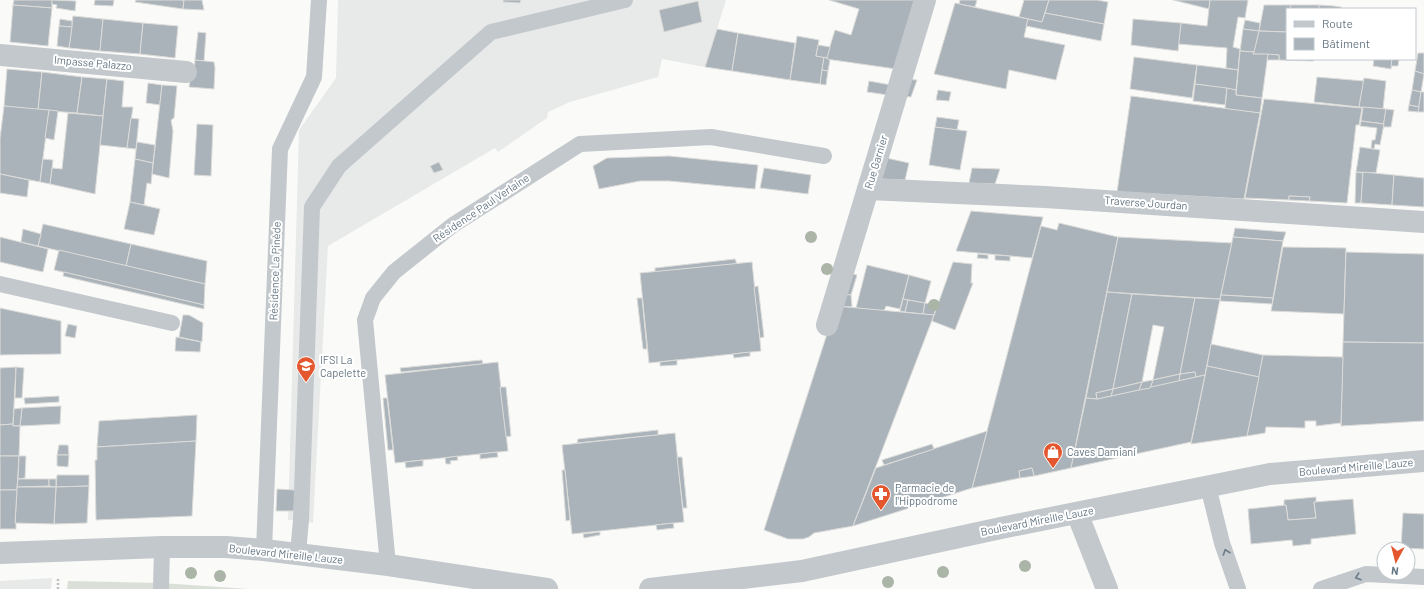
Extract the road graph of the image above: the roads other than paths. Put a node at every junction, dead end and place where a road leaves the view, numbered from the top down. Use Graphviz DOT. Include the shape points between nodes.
graph roads {
  1 [pos="319,0"];
  2 [pos="625,0"];
  3 [pos="925,0"];
  4 [pos="0,55"];
  5 [pos="186,72"];
  6 [pos="824,156"];
  7 [pos="868,188"];
  8 [pos="1424,222"];
  9 [pos="0,284"];
  10 [pos="172,323"];
  11 [pos="827,325"];
  12 [pos="1424,461"];
  13 [pos="1208,486"];
  14 [pos="1077,513"];
  15 [pos="162,547"];
  16 [pos="264,550"];
  17 [pos="0,553"];
  18 [pos="298,553"];
  19 [pos="388,565"];
  20 [pos="1424,577"];
  21 [pos="161,589"];
  22 [pos="547,589"];
  23 [pos="650,589"];
  24 [pos="1107,589"];
  25 [pos="1238,589"];
  26 [pos="1321,589"];
  1 -- 16 [label="lane, Résidence La Pinède" via="314,77 280,149"];
  2 -- 18 [label="lane" via="492,32 339,166 312,207"];
  3 -- 7 [label="street, Rue Garnier"];
  4 -- 5 [label="street, Impasse Palazzo"];
  6 -- 19 [label="lane, Résidence Paul Verlaine" via="711,137 580,144 453,225 394,272 373,298 366,320"];
  7 -- 8 [label="street, Traverse Jourdan" via="1045,196"];
  7 -- 11 [label="street, Rue Garnier"];
  9 -- 10 [label="lane"];
  12 -- 13 [label="street, Boulevard Mireille Lauze" via="1270,474"];
  13 -- 14 [label="street, Boulevard Mireille Lauze"];
  25 -- 13 [label="lane, one-way" via="1222,543"];
  14 -- 23 [label="street, Boulevard Mireille Lauze" via="802,571"];
  14 -- 24 [label="street"];
  15 -- 16 [label="street, Boulevard Mireille Lauze"];
  15 -- 17 [label="street, Boulevard Mireille Lauze"];
  15 -- 21 [label="lane"];
  16 -- 18 [label="street, Boulevard Mireille Lauze"];
  18 -- 19 [label="street, Boulevard Mireille Lauze"];
  19 -- 22 [label="street, Boulevard Mireille Lauze"];
  20 -- 26 [label="lane, one-way" via="1366,574"];
}
